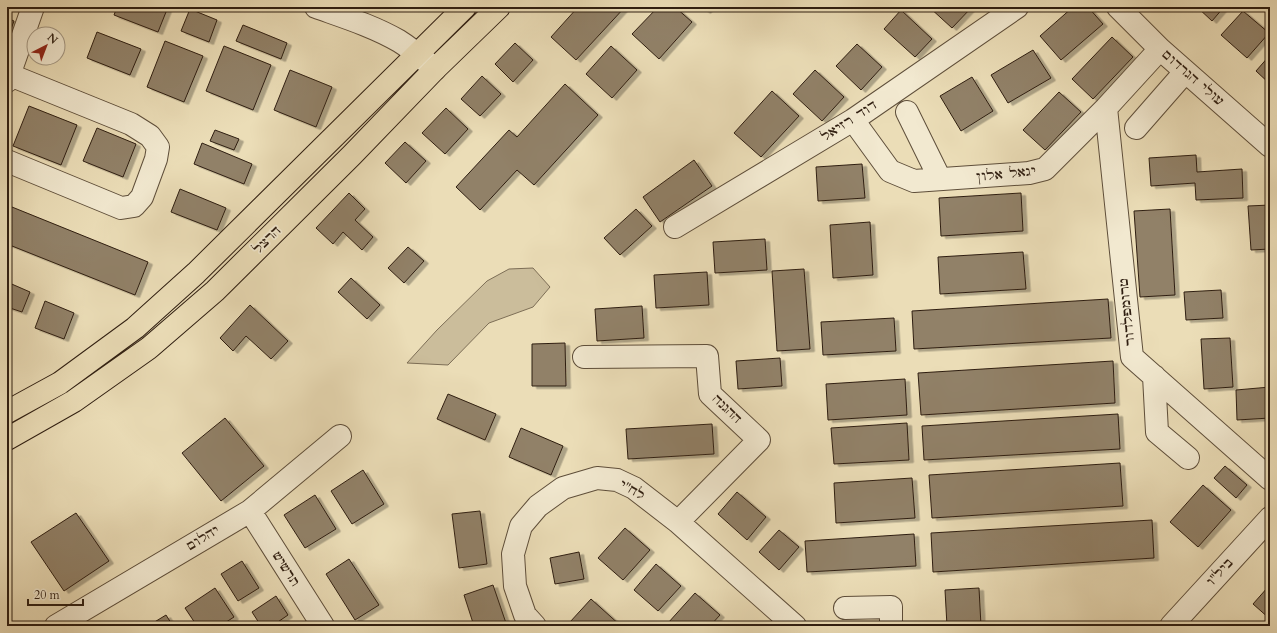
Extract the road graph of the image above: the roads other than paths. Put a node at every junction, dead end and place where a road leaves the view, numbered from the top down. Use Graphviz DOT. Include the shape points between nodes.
graph roads {
  1 [pos="33,7"];
  2 [pos="316,7"];
  3 [pos="465,7"];
  4 [pos="499,7"];
  5 [pos="1017,7"];
  6 [pos="1118,7"];
  7 [pos="1160,50"];
  8 [pos="418,54"];
  9 [pos="435,69"];
  10 [pos="1185,72"];
  11 [pos="8,78"];
  12 [pos="1106,108"];
  13 [pos="907,112"];
  14 [pos="852,120"];
  15 [pos="1136,128"];
  16 [pos="1270,146"];
  17 [pos="7,161"];
  18 [pos="940,179"];
  19 [pos="675,227"];
  20 [pos="584,357"];
  21 [pos="1154,376"];
  22 [pos="7,412"];
  23 [pos="340,436"];
  24 [pos="7,439"];
  25 [pos="1188,458"];
  26 [pos="1270,479"];
  27 [pos="250,511"];
  28 [pos="1270,518"];
  29 [pos="678,522"];
  30 [pos="845,608"];
  31 [pos="56,626"];
  32 [pos="323,626"];
  33 [pos="535,626"];
  34 [pos="795,626"];
  35 [pos="891,626"];
  36 [pos="1170,626"];
  1 -- 11 [label="street"];
  2 -- 8 [label="street" via="376,30"];
  3 -- 8 [label="main road, הרצל"];
  4 -- 9 [label="main road, הרצל"];
  5 -- 14 [label="street, דוד רזיאל"];
  6 -- 7 [label="street, עולי הגרדום"];
  7 -- 10 [label="street, עולי הגרדום"];
  7 -- 12 [label="street, יגאל אלון"];
  8 -- 9 [label="street"];
  8 -- 22 [label="main road, הרצל" via="201,268 135,328 60,382"];
  9 -- 24 [label="main road, הרצל" via="221,285 185,317 149,348 74,401"];
  10 -- 15 [label="street"];
  10 -- 16 [label="street, עולי הגרדום"];
  11 -- 17 [label="street" via="131,124 150,136 158,147 142,197 134,206 121,208"];
  12 -- 18 [label="street, יגאל אלון" via="1045,169 1029,173"];
  12 -- 21 [label="street, טרומפלדור" via="1132,357"];
  13 -- 18 [label="street"];
  14 -- 18 [label="street, יגאל אלון" via="890,171 914,181"];
  14 -- 19 [label="street, דוד רזיאל"];
  20 -- 29 [label="street, ההגנה" via="707,356 710,394 759,440"];
  21 -- 25 [label="street" via="1157,432"];
  21 -- 26 [label="street, טרומפלדור"];
  23 -- 27 [label="street, יהלום"];
  27 -- 31 [label="street, יהלום"];
  27 -- 32 [label="street, תרשיש"];
  28 -- 36 [label="street, ביל\"ו"];
  29 -- 33 [label="street, לח\"י" via="634,488 617,480 597,478 563,488 538,506 521,526 513,554 515,586 525,615"];
  29 -- 34 [label="street, לח\"י"];
  30 -- 35 [label="street" via="891,607"];
}
